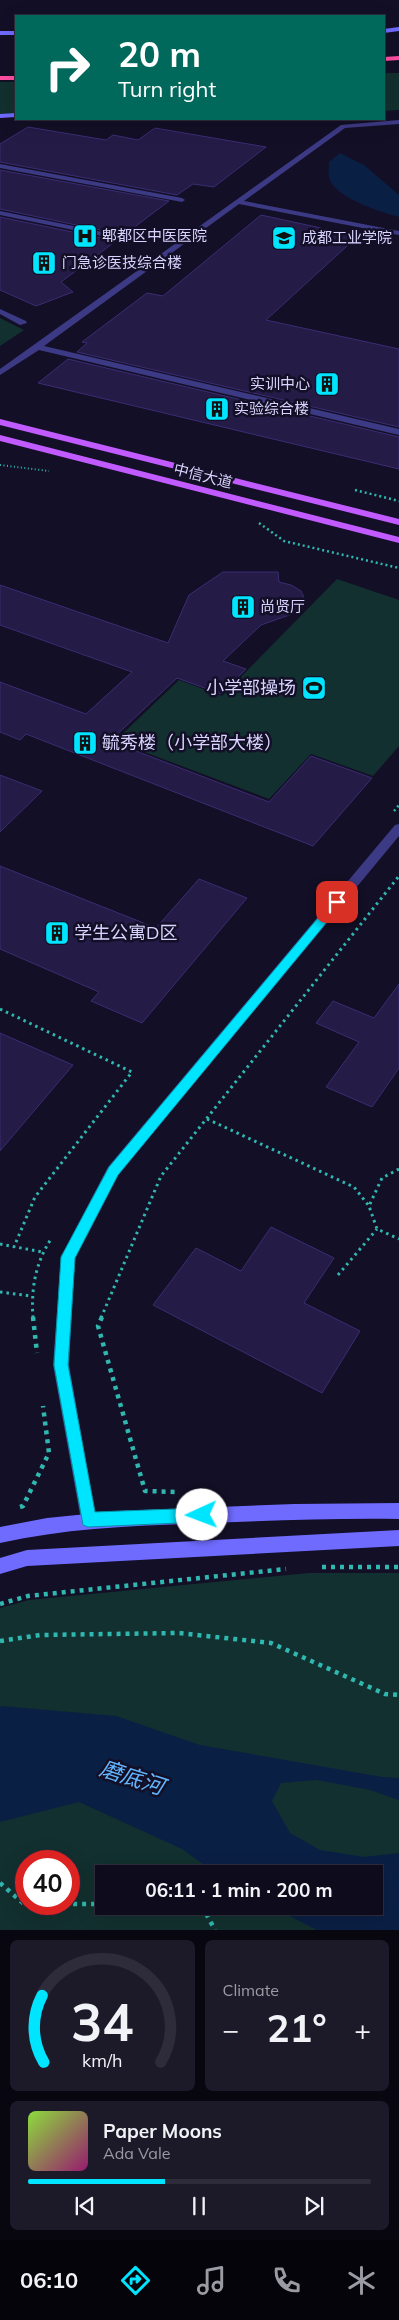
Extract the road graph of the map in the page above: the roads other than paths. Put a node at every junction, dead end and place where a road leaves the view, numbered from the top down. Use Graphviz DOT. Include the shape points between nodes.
graph roads {
  1 [pos="399,25"];
  2 [pos="385,26"];
  3 [pos="399,29"];
  4 [pos="385,30"];
  5 [pos="15,33"];
  6 [pos="0,34"];
  7 [pos="399,58"];
  8 [pos="385,59"];
  9 [pos="0,78"];
  10 [pos="15,78"];
  11 [pos="15,115"];
  12 [pos="0,116"];
  13 [pos="399,122"];
  14 [pos="0,166"];
  15 [pos="182,200"];
  16 [pos="238,202"];
  17 [pos="0,213"];
  18 [pos="399,233"];
  19 [pos="122,238"];
  20 [pos="0,311"];
  21 [pos="23,323"];
  22 [pos="38,346"];
  23 [pos="0,373"];
  24 [pos="0,422"];
  25 [pos="399,432"];
  26 [pos="0,438"];
  27 [pos="399,522"];
  28 [pos="399,540"];
  29 [pos="399,828"];
  30 [pos="399,1511"];
  31 [pos="88,1520"];
  32 [pos="0,1535"];
  33 [pos="399,1538"];
  34 [pos="0,1566"];
  1 -- 2 [label="street"];
  3 -- 4 [label="street"];
  5 -- 6 [label="street"];
  7 -- 8 [label="highway"];
  9 -- 10 [label="highway"];
  11 -- 12 [label="street"];
  13 -- 16 [label="street" via="343,126"];
  14 -- 15 [label="street"];
  16 -- 18 [label="street"];
  16 -- 22 [label="street"];
  17 -- 19 [label="street"];
  20 -- 21 [label="street"];
  22 -- 23 [label="street"];
  22 -- 25 [label="street"];
  24 -- 27 [label="main road, 中信大道"];
  26 -- 28 [label="main road, 中信大道"];
  29 -- 31 [label="street" via="113,1171 68,1257 61,1365"];
  30 -- 31 [label="street" via="335,1510"];
  31 -- 32 [label="street" via="26,1528"];
  33 -- 34 [label="street" via="27,1558"];
}
